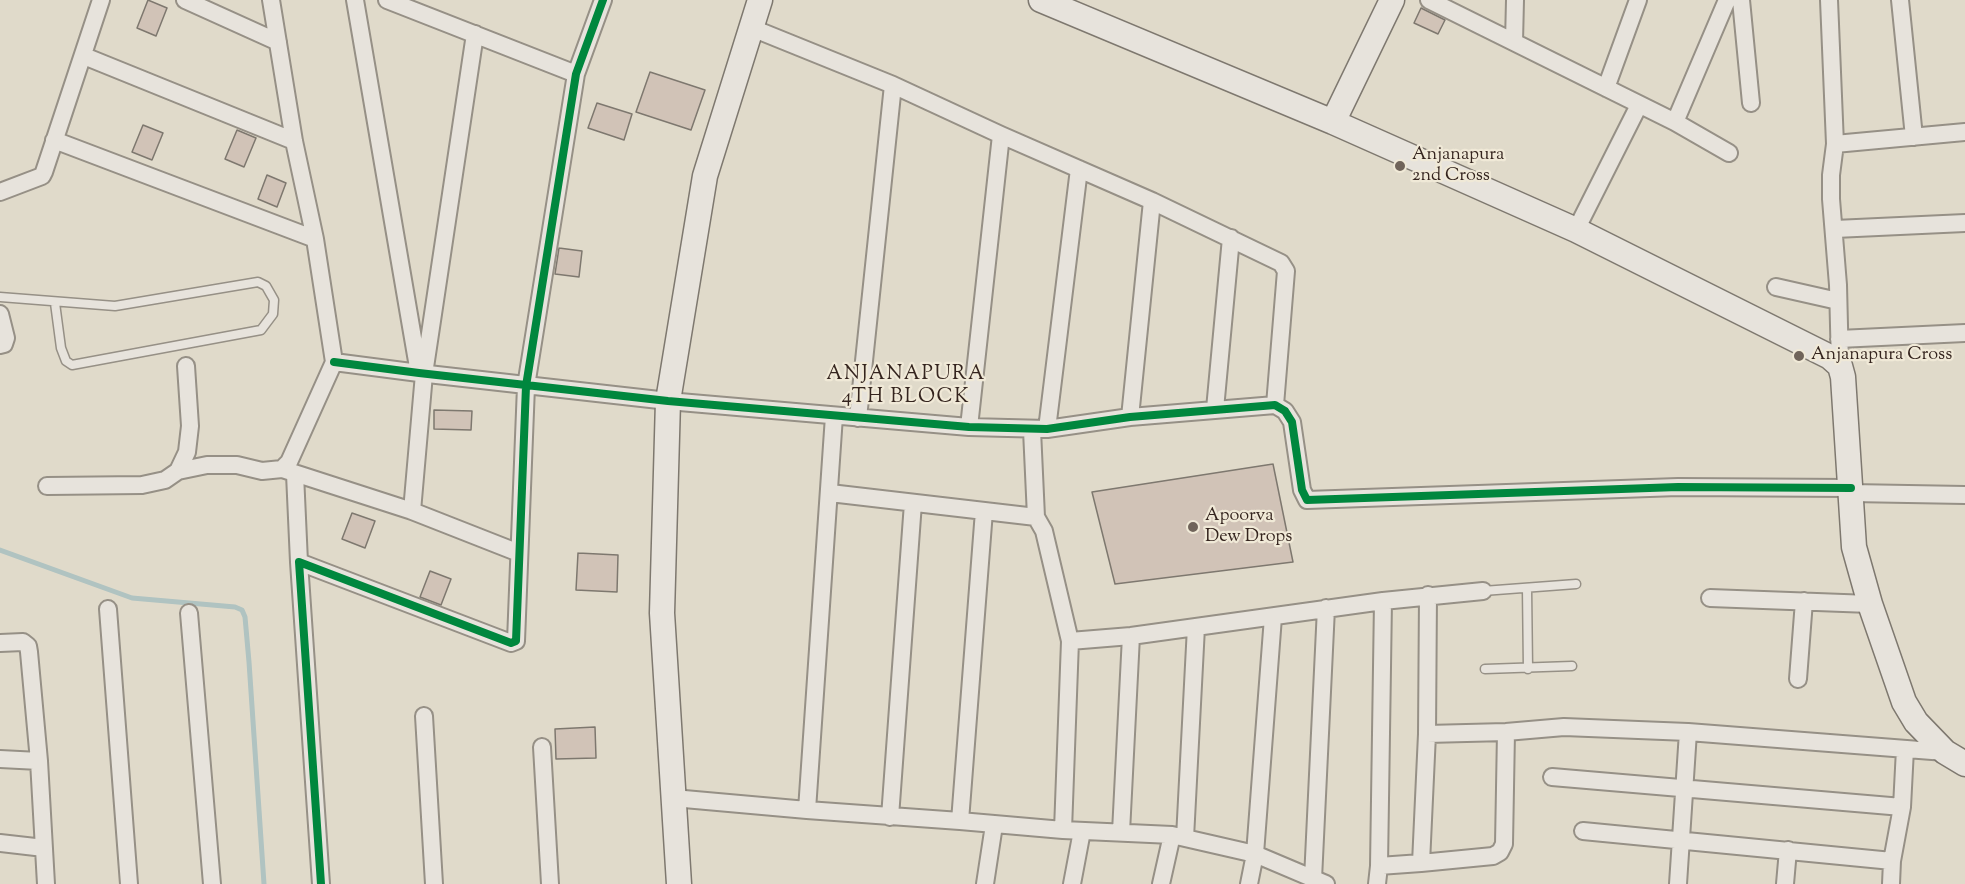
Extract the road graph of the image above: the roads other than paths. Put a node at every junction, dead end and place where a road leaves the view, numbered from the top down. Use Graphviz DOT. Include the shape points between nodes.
graph roads {
  1 [pos="101,0"];
  2 [pos="185,0"];
  3 [pos="271,0"];
  4 [pos="355,0"];
  5 [pos="387,0"];
  6 [pos="603,0"];
  7 [pos="760,0"];
  8 [pos="1041,0"];
  9 [pos="1392,0"];
  10 [pos="1429,0"];
  11 [pos="1515,0"];
  12 [pos="1638,0"];
  13 [pos="1727,0"];
  14 [pos="1741,0"];
  15 [pos="1829,0"];
  16 [pos="1900,0"];
  17 [pos="752,28"];
  18 [pos="475,34"];
  19 [pos="278,42"];
  20 [pos="1514,42"];
  21 [pos="84,56"];
  22 [pos="576,74"];
  23 [pos="893,84"];
  24 [pos="1606,88"];
  25 [pos="1751,103"];
  26 [pos="1639,105"];
  27 [pos="1333,122"];
  28 [pos="1675,122"];
  29 [pos="1965,132"];
  30 [pos="1001,135"];
  31 [pos="1914,136"];
  32 [pos="54,140"];
  33 [pos="294,141"];
  34 [pos="1835,144"];
  35 [pos="1729,153"];
  36 [pos="1079,169"];
  37 [pos="0,192"];
  38 [pos="1152,201"];
  39 [pos="1965,223"];
  40 [pos="1835,229"];
  41 [pos="1576,230"];
  42 [pos="1231,238"];
  43 [pos="315,239"];
  44 [pos="1776,287"];
  45 [pos="0,297"];
  46 [pos="1838,301"];
  47 [pos="55,303"];
  48 [pos="0,314"];
  49 [pos="1965,333"];
  50 [pos="1839,339"];
  51 [pos="0,345"];
  52 [pos="334,362"];
  53 [pos="186,366"];
  54 [pos="1840,366"];
  55 [pos="421,374"];
  56 [pos="526,386"];
  57 [pos="668,401"];
  58 [pos="1275,405"];
  59 [pos="1215,409"];
  60 [pos="834,416"];
  61 [pos="1130,417"];
  62 [pos="858,418"];
  63 [pos="969,427"];
  64 [pos="1040,430"];
  65 [pos="178,471"];
  66 [pos="289,471"];
  67 [pos="47,486"];
  68 [pos="1851,491"];
  69 [pos="830,493"];
  70 [pos="1965,495"];
  71 [pos="913,503"];
  72 [pos="412,511"];
  73 [pos="984,511"];
  74 [pos="1036,517"];
  75 [pos="519,553"];
  76 [pos="299,562"];
  77 [pos="1576,584"];
  78 [pos="1527,588"];
  79 [pos="1483,591"];
  80 [pos="1428,596"];
  81 [pos="1710,598"];
  82 [pos="1383,600"];
  83 [pos="1804,602"];
  84 [pos="1870,604"];
  85 [pos="1326,608"];
  86 [pos="108,609"];
  87 [pos="189,613"];
  88 [pos="1273,617"];
  89 [pos="1196,627"];
  90 [pos="1131,636"];
  91 [pos="1070,641"];
  92 [pos="0,643"];
  93 [pos="1572,666"];
  94 [pos="1485,669"];
  95 [pos="1528,669"];
  96 [pos="1798,679"];
  97 [pos="424,716"];
  98 [pos="1506,732"];
  99 [pos="1688,732"];
  100 [pos="1427,734"];
  101 [pos="542,747"];
  102 [pos="1905,748"];
  103 [pos="1955,758"];
  104 [pos="0,759"];
  105 [pos="39,761"];
  106 [pos="1552,777"];
  107 [pos="1683,788"];
  108 [pos="674,798"];
  109 [pos="1902,807"];
  110 [pos="807,810"];
  111 [pos="890,817"];
  112 [pos="960,820"];
  113 [pos="994,825"];
  114 [pos="1063,830"];
  115 [pos="1082,831"];
  116 [pos="1121,831"];
  117 [pos="1583,831"];
  118 [pos="1178,836"];
  119 [pos="1680,839"];
  120 [pos="0,843"];
  121 [pos="44,849"];
  122 [pos="1788,850"];
  123 [pos="1256,854"];
  124 [pos="1892,861"];
  125 [pos="1421,863"];
  126 [pos="1379,866"];
  127 [pos="1320,881"];
  128 [pos="46,884"];
  129 [pos="129,884"];
  130 [pos="212,884"];
  131 [pos="321,884"];
  132 [pos="434,884"];
  133 [pos="550,884"];
  134 [pos="679,884"];
  135 [pos="985,884"];
  136 [pos="1072,884"];
  137 [pos="1161,884"];
  138 [pos="1249,884"];
  139 [pos="1377,884"];
  140 [pos="1678,884"];
  141 [pos="1785,884"];
  142 [pos="1891,884"];
  1 -- 21 [label="street"];
  2 -- 19 [label="street"];
  3 -- 19 [label="street"];
  4 -- 55 [label="street"];
  5 -- 18 [label="street"];
  6 -- 22 [label="street"];
  7 -- 17 [label="main road"];
  8 -- 27 [label="main road"];
  9 -- 27 [label="main road"];
  10 -- 20 [label="street"];
  11 -- 20 [label="street"];
  12 -- 24 [label="street"];
  13 -- 28 [label="street"];
  14 -- 25 [label="street"];
  15 -- 34 [label="street"];
  16 -- 31 [label="street"];
  17 -- 23 [label="street"];
  17 -- 57 [label="main road" via="705,176"];
  18 -- 22 [label="street"];
  18 -- 55 [label="street"];
  19 -- 33 [label="street"];
  20 -- 24 [label="street"];
  21 -- 32 [label="street"];
  21 -- 33 [label="street"];
  22 -- 56 [label="street"];
  23 -- 30 [label="street"];
  23 -- 62 [label="street"];
  24 -- 26 [label="street"];
  26 -- 28 [label="street"];
  26 -- 41 [label="street"];
  27 -- 41 [label="main road"];
  28 -- 35 [label="street"];
  29 -- 31 [label="street"];
  30 -- 36 [label="street"];
  30 -- 63 [label="street"];
  31 -- 34 [label="street"];
  32 -- 37 [label="street" via="42,176"];
  32 -- 43 [label="street"];
  33 -- 43 [label="street"];
  34 -- 40 [label="street" via="1831,175"];
  36 -- 38 [label="street"];
  36 -- 64 [label="street"];
  38 -- 42 [label="street"];
  38 -- 61 [label="street"];
  39 -- 40 [label="street"];
  40 -- 46 [label="street"];
  41 -- 54 [label="main road" via="1830,357"];
  42 -- 58 [label="street" via="1281,263 1286,271"];
  42 -- 59 [label="street"];
  43 -- 52 [label="street"];
  44 -- 46 [label="street"];
  45 -- 47 [label="lane"];
  46 -- 50 [label="street"];
  47 -- 47 [label="lane" via="115,306 258,282 266,286 274,300 273,314 261,330 72,365 66,361 62,348"];
  48 -- 51 [label="street" via="6,338"];
  49 -- 50 [label="street"];
  50 -- 54 [label="street"];
  52 -- 55 [label="street"];
  52 -- 66 [label="street" via="289,462"];
  53 -- 65 [label="street" via="190,426 188,452"];
  54 -- 68 [label="main road"];
  55 -- 56 [label="street"];
  55 -- 72 [label="street"];
  56 -- 57 [label="street"];
  56 -- 75 [label="street"];
  57 -- 60 [label="street"];
  57 -- 108 [label="main road" via="662,613"];
  58 -- 59 [label="street"];
  58 -- 68 [label="street" via="1292,422 1302,490 1307,500 1678,487"];
  59 -- 61 [label="street"];
  60 -- 62 [label="street"];
  60 -- 69 [label="street"];
  61 -- 64 [label="street"];
  62 -- 63 [label="street"];
  63 -- 64 [label="street"];
  64 -- 74 [label="street"];
  65 -- 66 [label="street" via="207,465"];
  65 -- 67 [label="street" via="165,480 142,485"];
  66 -- 72 [label="street"];
  66 -- 76 [label="street"];
  68 -- 70 [label="street"];
  68 -- 84 [label="main road" via="1854,547"];
  69 -- 71 [label="street"];
  69 -- 110 [label="street"];
  71 -- 73 [label="street"];
  71 -- 111 [label="street"];
  72 -- 75 [label="street"];
  73 -- 74 [label="street"];
  73 -- 112 [label="street"];
  74 -- 91 [label="street" via="1044,531"];
  75 -- 76 [label="street" via="516,641 511,643"];
  76 -- 131 [label="street"];
  77 -- 78 [label="lane"];
  78 -- 79 [label="lane"];
  78 -- 95 [label="lane"];
  79 -- 80 [label="street"];
  80 -- 82 [label="street"];
  80 -- 100 [label="street"];
  81 -- 83 [label="street"];
  82 -- 85 [label="street"];
  82 -- 126 [label="street"];
  83 -- 84 [label="street"];
  83 -- 96 [label="street"];
  84 -- 103 [label="main road" via="1904,702 1916,722"];
  85 -- 88 [label="street"];
  85 -- 127 [label="street"];
  86 -- 129 [label="street"];
  87 -- 130 [label="street"];
  88 -- 89 [label="street"];
  88 -- 123 [label="street"];
  89 -- 90 [label="street"];
  89 -- 118 [label="street"];
  90 -- 91 [label="street"];
  90 -- 116 [label="street"];
  91 -- 114 [label="street"];
  92 -- 105 [label="street" via="23,642 28,646"];
  93 -- 95 [label="lane"];
  94 -- 95 [label="lane"];
  97 -- 132 [label="street"];
  98 -- 99 [label="street" via="1564,727"];
  98 -- 100 [label="street"];
  98 -- 125 [label="street" via="1504,844 1500,852"];
  99 -- 102 [label="street"];
  99 -- 107 [label="street"];
  100 -- 125 [label="street"];
  101 -- 133 [label="street"];
  102 -- 103 [label="street"];
  102 -- 109 [label="street"];
  104 -- 105 [label="street"];
  105 -- 121 [label="street"];
  106 -- 107 [label="street"];
  107 -- 109 [label="street"];
  107 -- 119 [label="street"];
  108 -- 110 [label="street"];
  108 -- 134 [label="main road"];
  109 -- 124 [label="street"];
  110 -- 111 [label="street"];
  111 -- 112 [label="street"];
  112 -- 113 [label="street"];
  113 -- 114 [label="street"];
  113 -- 135 [label="street"];
  114 -- 115 [label="street"];
  115 -- 116 [label="street"];
  115 -- 136 [label="street"];
  116 -- 118 [label="street"];
  117 -- 119 [label="street"];
  118 -- 123 [label="street"];
  118 -- 137 [label="street"];
  119 -- 122 [label="street"];
  119 -- 140 [label="street"];
  120 -- 121 [label="street"];
  121 -- 128 [label="street"];
  122 -- 124 [label="street"];
  122 -- 141 [label="street"];
  123 -- 127 [label="street"];
  123 -- 138 [label="street"];
  124 -- 142 [label="street"];
  125 -- 126 [label="street"];
  126 -- 139 [label="street"];
}
